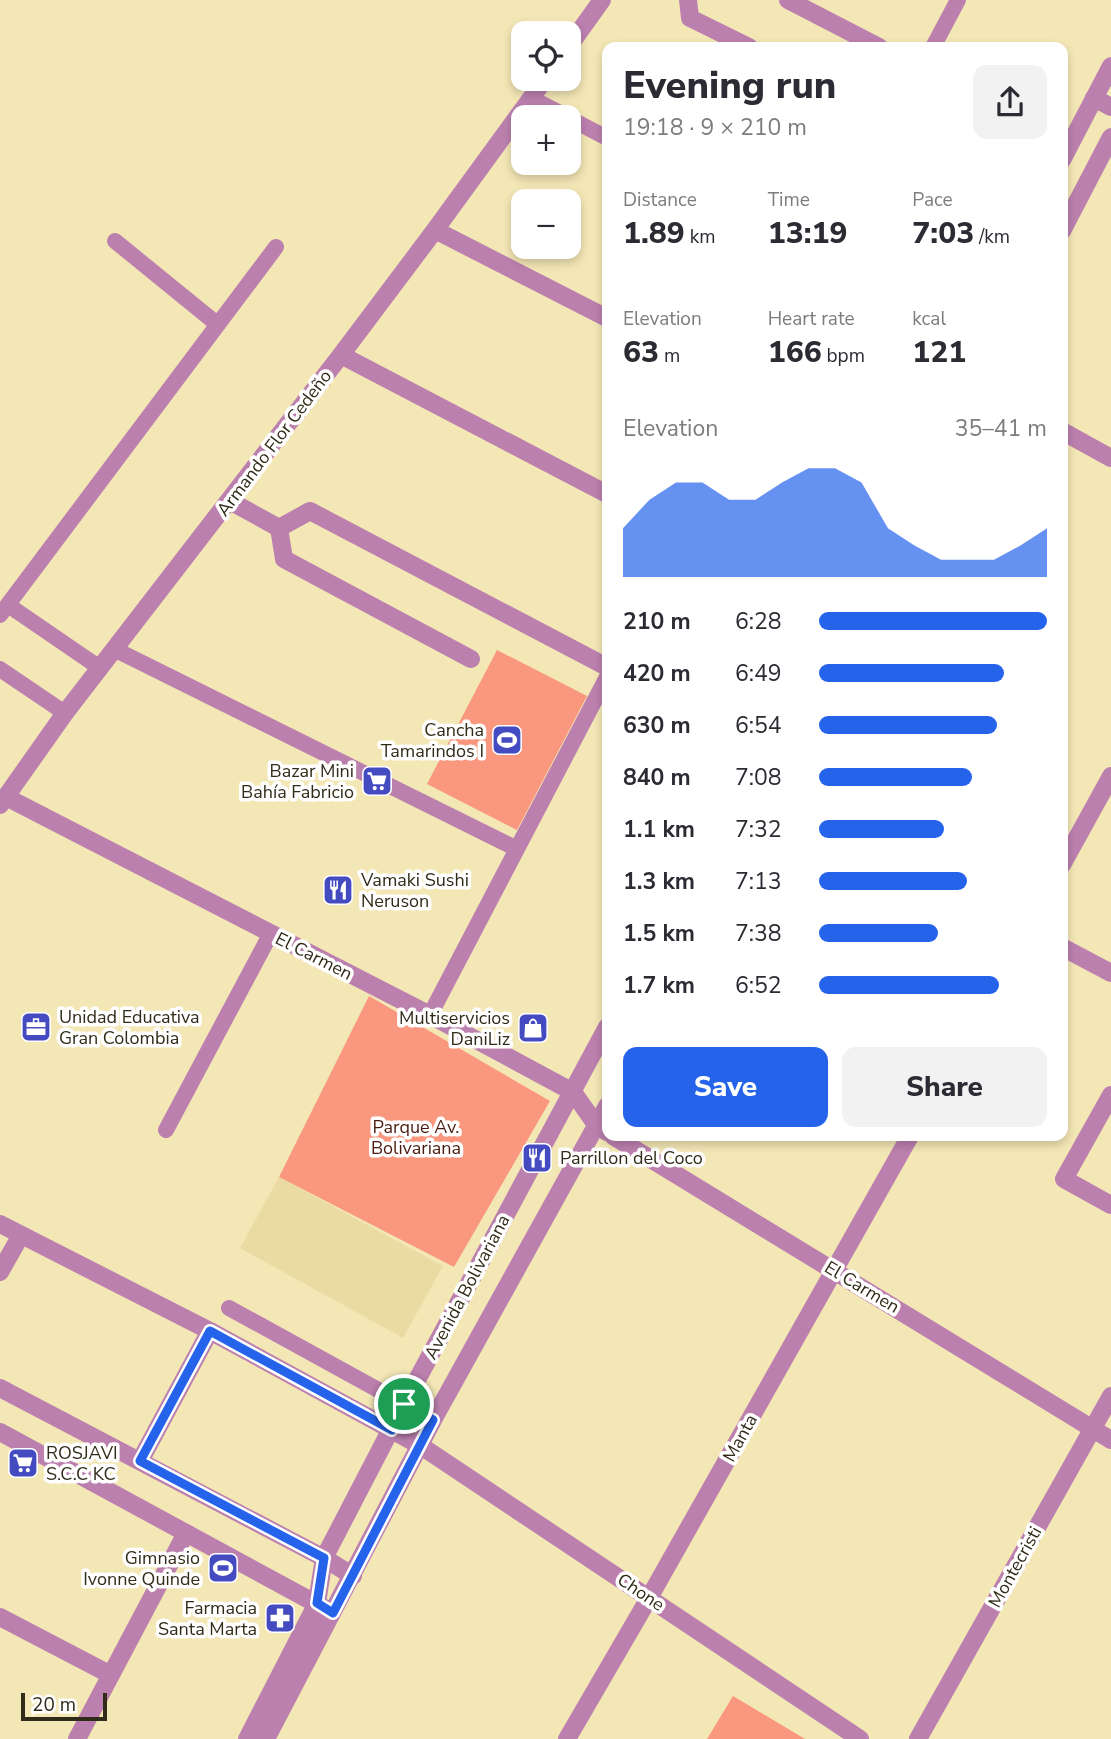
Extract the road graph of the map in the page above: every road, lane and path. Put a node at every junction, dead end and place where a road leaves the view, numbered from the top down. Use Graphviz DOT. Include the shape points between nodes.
graph roads {
  1 [pos="602,0"];
  2 [pos="688,0"];
  3 [pos="788,0"];
  4 [pos="958,0"];
  5 [pos="581,29"];
  6 [pos="739,42"];
  7 [pos="869,42"];
  8 [pos="936,42"];
  9 [pos="1111,66"];
  10 [pos="536,91"];
  11 [pos="531,98"];
  12 [pos="1094,98"];
  13 [pos="545,105"];
  14 [pos="1111,107"];
  15 [pos="581,124"];
  16 [pos="602,135"];
  17 [pos="1111,137"];
  18 [pos="1068,148"];
  19 [pos="1068,219"];
  20 [pos="435,230"];
  21 [pos="115,241"];
  22 [pos="276,247"];
  23 [pos="602,315"];
  24 [pos="217,324"];
  25 [pos="341,355"];
  26 [pos="1068,434"];
  27 [pos="1111,458"];
  28 [pos="602,491"];
  29 [pos="230,501"];
  30 [pos="279,528"];
  31 [pos="4,610"];
  32 [pos="114,649"];
  33 [pos="471,659"];
  34 [pos="602,664"];
  35 [pos="100,668"];
  36 [pos="0,669"];
  37 [pos="602,687"];
  38 [pos="65,713"];
  39 [pos="1111,776"];
  40 [pos="3,801"];
  41 [pos="517,849"];
  42 [pos="1068,854"];
  43 [pos="271,933"];
  44 [pos="1068,950"];
  45 [pos="1111,973"];
  46 [pos="430,1015"];
  47 [pos="602,1037"];
  48 [pos="573,1092"];
  49 [pos="1111,1095"];
  50 [pos="602,1129"];
  51 [pos="166,1130"];
  52 [pos="621,1141"];
  53 [pos="907,1141"];
  54 [pos="1111,1205"];
  55 [pos="0,1224"];
  56 [pos="21,1235"];
  57 [pos="834,1270"];
  58 [pos="0,1272"];
  59 [pos="229,1308"];
  60 [pos="210,1331"];
  61 [pos="0,1388"];
  62 [pos="1111,1396"];
  63 [pos="404,1404"];
  64 [pos="433,1420"];
  65 [pos="1093,1428"];
  66 [pos="392,1430"];
  67 [pos="0,1432"];
  68 [pos="1111,1440"];
  69 [pos="421,1446"];
  70 [pos="140,1461"];
  71 [pos="186,1532"];
  72 [pos="324,1558"];
  73 [pos="353,1576"];
  74 [pos="649,1598"];
  75 [pos="317,1603"];
  76 [pos="333,1613"];
  77 [pos="0,1617"];
  78 [pos="111,1675"];
  79 [pos="77,1739"];
  80 [pos="247,1739"];
  81 [pos="266,1739"];
  82 [pos="567,1739"];
  83 [pos="860,1739"];
  84 [pos="918,1739"];
  1 -- 5 [label="street"];
  2 -- 6 [label="street" via="690,18"];
  3 -- 7 [label="street"];
  4 -- 8 [label="lane"];
  9 -- 12 [label="street"];
  10 -- 11 [label="street, Armando Flor Cedeño"];
  11 -- 13 [label="lane"];
  11 -- 20 [label="street, Armando Flor Cedeño"];
  12 -- 14 [label="street"];
  12 -- 18 [label="street"];
  15 -- 16 [label="lane"];
  17 -- 19 [label="street"];
  20 -- 23 [label="street"];
  20 -- 25 [label="street, Armando Flor Cedeño"];
  21 -- 24 [label="lane"];
  22 -- 24 [label="lane"];
  24 -- 31 [label="lane"];
  25 -- 28 [label="street"];
  25 -- 29 [label="street, Armando Flor Cedeño"];
  26 -- 27 [label="street"];
  29 -- 30 [label="street"];
  29 -- 32 [label="street, Armando Flor Cedeño"];
  30 -- 33 [label="street" via="284,559"];
  30 -- 34 [label="street" via="310,511"];
  31 -- 35 [label="lane"];
  32 -- 35 [label="street, Armando Flor Cedeño"];
  32 -- 41 [label="lane"];
  35 -- 38 [label="street, Armando Flor Cedeño"];
  36 -- 38 [label="lane"];
  37 -- 41 [label="lane"];
  38 -- 40 [label="street, Armando Flor Cedeño"];
  39 -- 42 [label="street"];
  40 -- 43 [label="street, El Carmen"];
  41 -- 46 [label="lane"];
  43 -- 46 [label="street, El Carmen"];
  43 -- 51 [label="lane"];
  44 -- 45 [label="street"];
  46 -- 48 [label="street, El Carmen"];
  47 -- 48 [label="street, Avenida Bolivariana"];
  48 -- 50 [label="street, El Carmen"];
  48 -- 63 [label="street, Avenida Bolivariana"];
  49 -- 54 [label="street" via="1064,1179"];
  50 -- 64 [label="street, Avenida Bolivariana"];
  52 -- 57 [label="street, El Carmen"];
  53 -- 57 [label="street, Manta"];
  55 -- 56 [label="street, Chone"];
  56 -- 58 [label="street"];
  56 -- 60 [label="street, Chone"];
  57 -- 65 [label="street, El Carmen"];
  57 -- 74 [label="street, Manta"];
  59 -- 63 [label="lane"];
  60 -- 66 [label="street, Chone"];
  60 -- 70 [label="street"];
  61 -- 70 [label="street"];
  62 -- 65 [label="street, Montecristi"];
  63 -- 64 [label="lane"];
  63 -- 66 [label="street, Avenida Bolivariana"];
  64 -- 69 [label="street, Avenida Bolivariana"];
  65 -- 68 [label="street, El Carmen"];
  65 -- 84 [label="street, Montecristi"];
  66 -- 69 [label="street, Chone"];
  66 -- 72 [label="street, Avenida Bolivariana"];
  67 -- 71 [label="street"];
  69 -- 73 [label="street, Avenida Bolivariana"];
  69 -- 74 [label="street, Chone"];
  70 -- 72 [label="street"];
  71 -- 75 [label="street"];
  71 -- 78 [label="street"];
  72 -- 73 [label="street"];
  72 -- 75 [label="street, Avenida Bolivariana"];
  73 -- 76 [label="street, Avenida Bolivariana"];
  74 -- 82 [label="street, Manta"];
  74 -- 83 [label="street, Chone"];
  75 -- 76 [label="street"];
  75 -- 80 [label="street, Avenida Bolivariana"];
  76 -- 81 [label="street, Avenida Bolivariana"];
  77 -- 78 [label="street"];
  78 -- 79 [label="street"];
}
